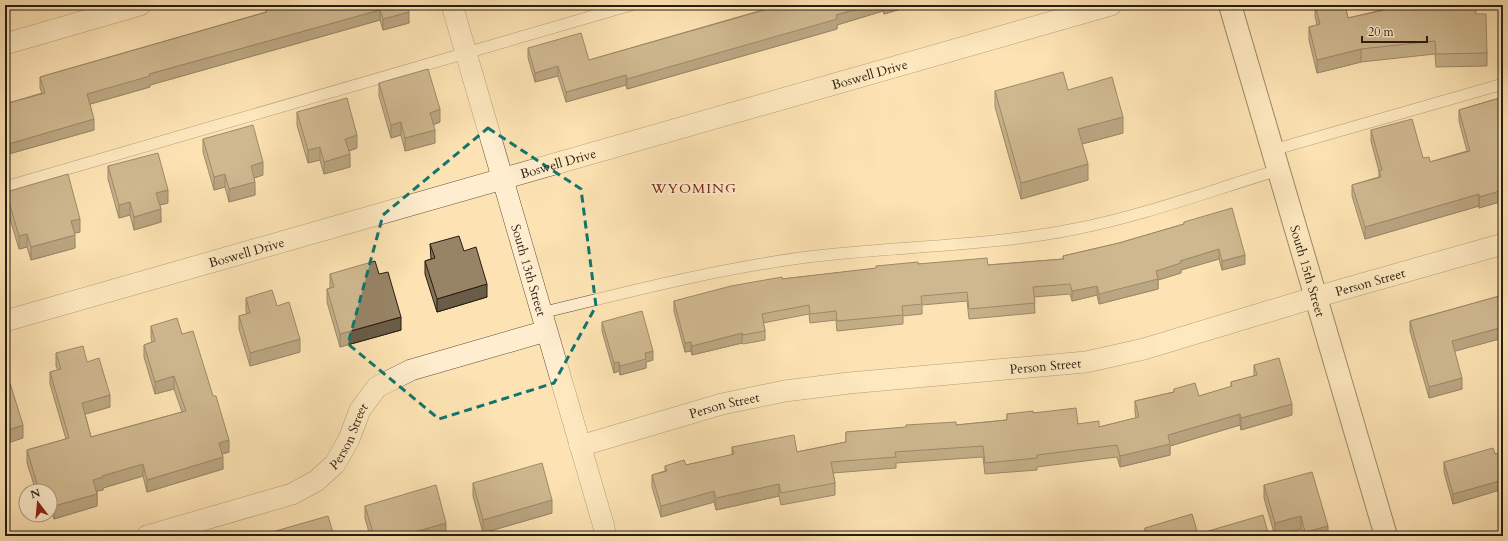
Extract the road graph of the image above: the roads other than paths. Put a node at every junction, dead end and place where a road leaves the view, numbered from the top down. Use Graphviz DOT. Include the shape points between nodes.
graph roads {
  1 [pos="140,5"];
  2 [pos="452,5"];
  3 [pos="630,5"];
  4 [pos="1111,5"];
  5 [pos="1230,5"];
  6 [pos="5,44"];
  7 [pos="466,52"];
  8 [pos="1503,84"];
  9 [pos="1276,160"];
  10 [pos="503,179"];
  11 [pos="5,187"];
  12 [pos="1503,244"];
  13 [pos="1316,297"];
  14 [pos="5,321"];
  15 [pos="544,322"];
  16 [pos="580,446"];
  17 [pos="147,536"];
  18 [pos="605,536"];
  19 [pos="1386,536"];
  1 -- 6 [label="street"];
  2 -- 7 [label="street, South 13th Street"];
  3 -- 7 [label="lane"];
  4 -- 10 [label="street, Boswell Drive"];
  5 -- 9 [label="main road, South 15th Street"];
  7 -- 10 [label="street, South 13th Street"];
  7 -- 11 [label="lane"];
  8 -- 9 [label="lane"];
  9 -- 13 [label="main road, South 15th Street"];
  9 -- 15 [label="lane" via="1131,215 1077,229 1030,237 794,259 732,269 661,284"];
  10 -- 14 [label="street, Boswell Drive"];
  10 -- 15 [label="street, South 13th Street"];
  12 -- 13 [label="street, Person Street"];
  13 -- 16 [label="street, Person Street" via="1144,349 1086,362 785,391 722,404"];
  13 -- 19 [label="main road, South 15th Street"];
  15 -- 16 [label="street, South 13th Street"];
  15 -- 17 [label="street, Person Street" via="411,370 377,387 360,410 349,439 335,464 316,481 292,494"];
  16 -- 18 [label="street, South 13th Street"];
}
